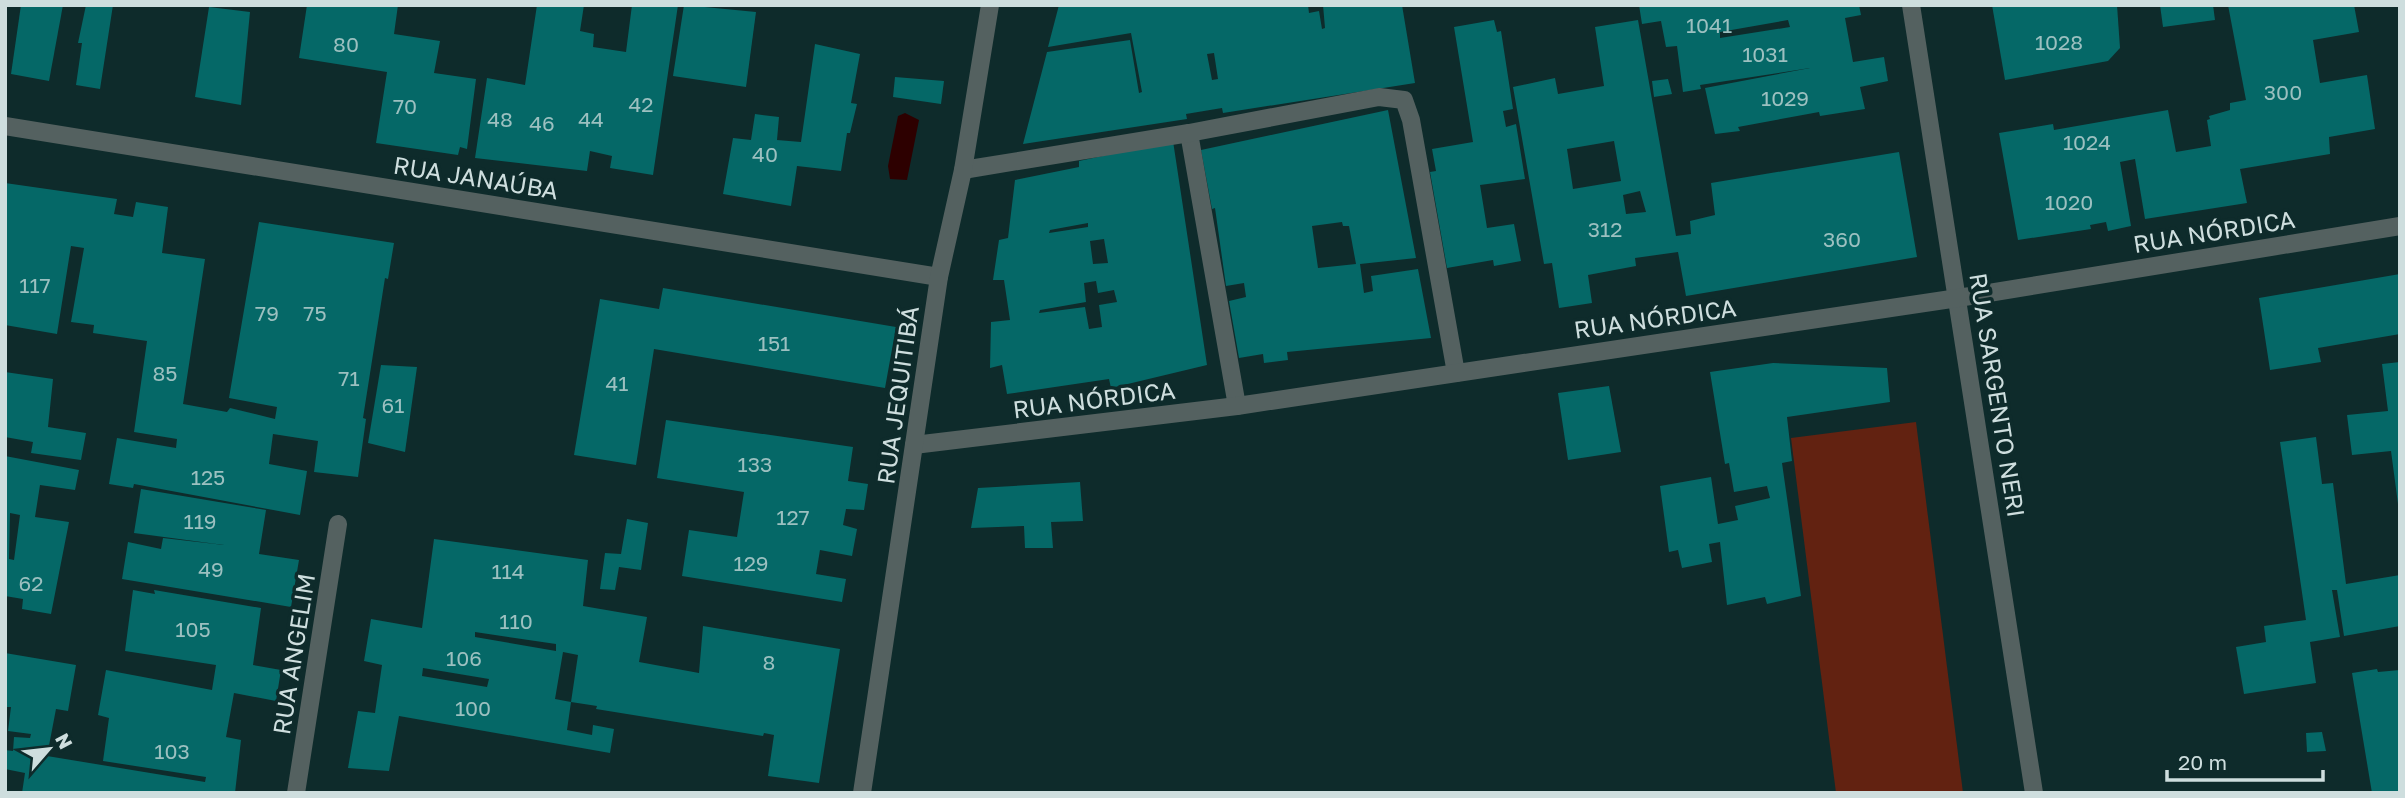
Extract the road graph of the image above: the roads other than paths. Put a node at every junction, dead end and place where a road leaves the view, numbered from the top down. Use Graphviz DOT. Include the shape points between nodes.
graph roads {
  1 [pos="990,5"];
  2 [pos="1911,5"];
  3 [pos="5,126"];
  4 [pos="1189,133"];
  5 [pos="963,170"];
  6 [pos="2400,226"];
  7 [pos="939,277"];
  8 [pos="1958,298"];
  9 [pos="1456,373"];
  10 [pos="1237,406"];
  11 [pos="914,445"];
  12 [pos="338,524"];
  13 [pos="296,793"];
  14 [pos="862,793"];
  15 [pos="2034,793"];
  1 -- 5 [label="street, RUA JEQUITIBÁ"];
  2 -- 8 [label="street, RUA SARGENTO NERI"];
  3 -- 7 [label="street, RUA JANAÚBA"];
  4 -- 5 [label="street"];
  4 -- 9 [label="street" via="1379,97 1404,100"];
  4 -- 10 [label="street"];
  5 -- 7 [label="street, RUA JEQUITIBÁ"];
  6 -- 8 [label="street, RUA NÓRDICA"];
  7 -- 11 [label="street, RUA JEQUITIBÁ"];
  8 -- 9 [label="street, RUA NÓRDICA"];
  8 -- 15 [label="street, RUA SARGENTO NERI"];
  9 -- 10 [label="street, RUA NÓRDICA"];
  10 -- 11 [label="street, RUA NÓRDICA"];
  11 -- 14 [label="street, RUA JEQUITIBÁ"];
  12 -- 13 [label="street, RUA ANGELIM"];
}
